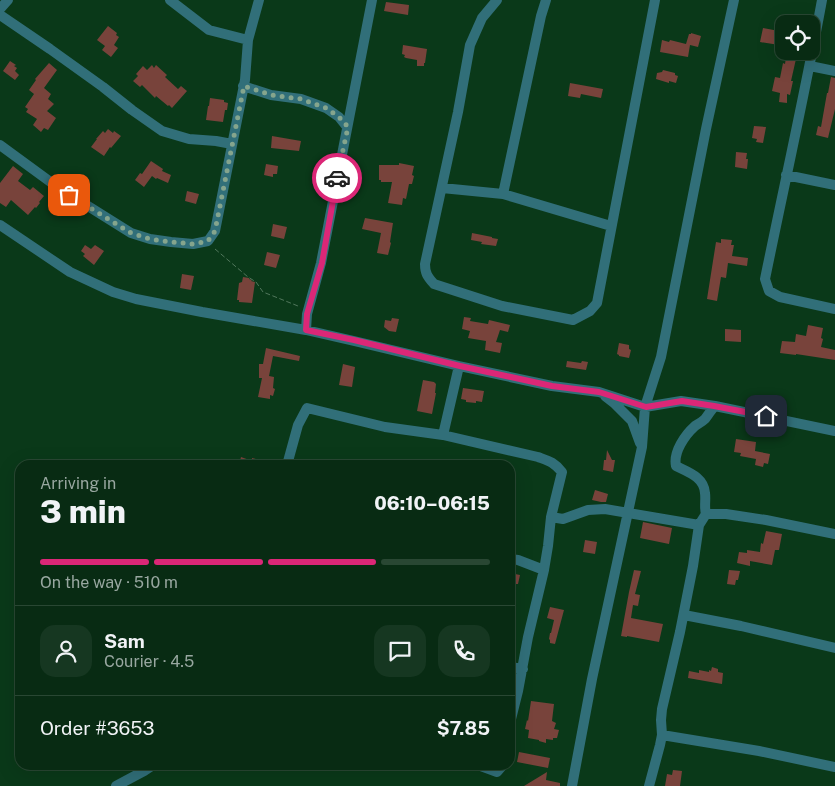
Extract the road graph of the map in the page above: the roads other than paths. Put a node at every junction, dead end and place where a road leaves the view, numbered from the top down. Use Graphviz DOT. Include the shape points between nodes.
graph roads {
  1 [pos="8,0"];
  2 [pos="170,0"];
  3 [pos="259,0"];
  4 [pos="372,0"];
  5 [pos="496,0"];
  6 [pos="546,0"];
  7 [pos="655,0"];
  8 [pos="734,0"];
  9 [pos="822,0"];
  10 [pos="0,9"];
  11 [pos="0,15"];
  12 [pos="248,40"];
  13 [pos="810,66"];
  14 [pos="835,71"];
  15 [pos="244,86"];
  16 [pos="348,127"];
  17 [pos="232,144"];
  18 [pos="0,145"];
  19 [pos="786,175"];
  20 [pos="835,186"];
  21 [pos="442,188"];
  22 [pos="503,194"];
  23 [pos="0,225"];
  24 [pos="611,226"];
  25 [pos="835,309"];
  26 [pos="306,330"];
  27 [pos="460,366"];
  28 [pos="599,392"];
  29 [pos="714,406"];
  30 [pos="646,407"];
  31 [pos="835,431"];
  32 [pos="443,435"];
  33 [pos="642,447"];
  34 [pos="288,460"];
  35 [pos="627,513"];
  36 [pos="706,514"];
  37 [pos="551,516"];
  38 [pos="699,525"];
  39 [pos="835,534"];
  40 [pos="515,560"];
  41 [pos="544,570"];
  42 [pos="684,615"];
  43 [pos="835,648"];
  44 [pos="515,668"];
  45 [pos="523,669"];
  46 [pos="515,702"];
  47 [pos="662,735"];
  48 [pos="835,767"];
  49 [pos="146,770"];
  50 [pos="116,786"];
  51 [pos="572,786"];
  52 [pos="649,786"];
  1 -- 10 [label="street"];
  2 -- 12 [label="street" via="209,30"];
  3 -- 12 [label="street"];
  4 -- 16 [label="street"];
  5 -- 21 [label="street" via="482,18 470,45"];
  6 -- 22 [label="street"];
  7 -- 24 [label="street"];
  8 -- 30 [label="street" via="661,357"];
  9 -- 13 [label="street"];
  11 -- 17 [label="street" via="162,132"];
  12 -- 15 [label="street"];
  13 -- 14 [label="street"];
  13 -- 19 [label="street"];
  15 -- 16 [label="street" via="326,108"];
  15 -- 17 [label="street"];
  16 -- 26 [label="street"];
  17 -- 18 [label="street" via="215,231 208,241 193,244 150,239 131,233 56,186"];
  19 -- 20 [label="street"];
  19 -- 25 [label="street" via="765,278 769,291 780,297"];
  21 -- 22 [label="street"];
  21 -- 24 [label="street" via="425,264 428,278 434,284 502,306 573,320 590,311 597,303"];
  22 -- 24 [label="street"];
  23 -- 26 [label="street" via="70,272 113,292"];
  26 -- 27 [label="street"];
  27 -- 28 [label="street" via="552,386"];
  27 -- 32 [label="street"];
  28 -- 30 [label="street"];
  28 -- 33 [label="street" via="632,421"];
  29 -- 30 [label="street" via="682,401"];
  29 -- 31 [label="street"];
  29 -- 36 [label="street" via="677,449 675,460 676,466 696,476 702,484"];
  30 -- 33 [label="street"];
  32 -- 34 [label="street" via="385,427 307,408 298,425"];
  32 -- 37 [label="street" via="538,456 556,464 562,472"];
  33 -- 35 [label="street"];
  35 -- 37 [label="street" via="604,509 588,510 563,519"];
  35 -- 38 [label="street"];
  35 -- 51 [label="street"];
  36 -- 38 [label="street"];
  36 -- 39 [label="street" via="766,520"];
  37 -- 41 [label="street"];
  38 -- 42 [label="street"];
  40 -- 41 [label="street"];
  41 -- 45 [label="street"];
  42 -- 43 [label="street"];
  42 -- 47 [label="street" via="663,703"];
  44 -- 45 [label="street"];
  45 -- 46 [label="street"];
  47 -- 48 [label="street"];
  47 -- 52 [label="street"];
  49 -- 50 [label="street"];
}
